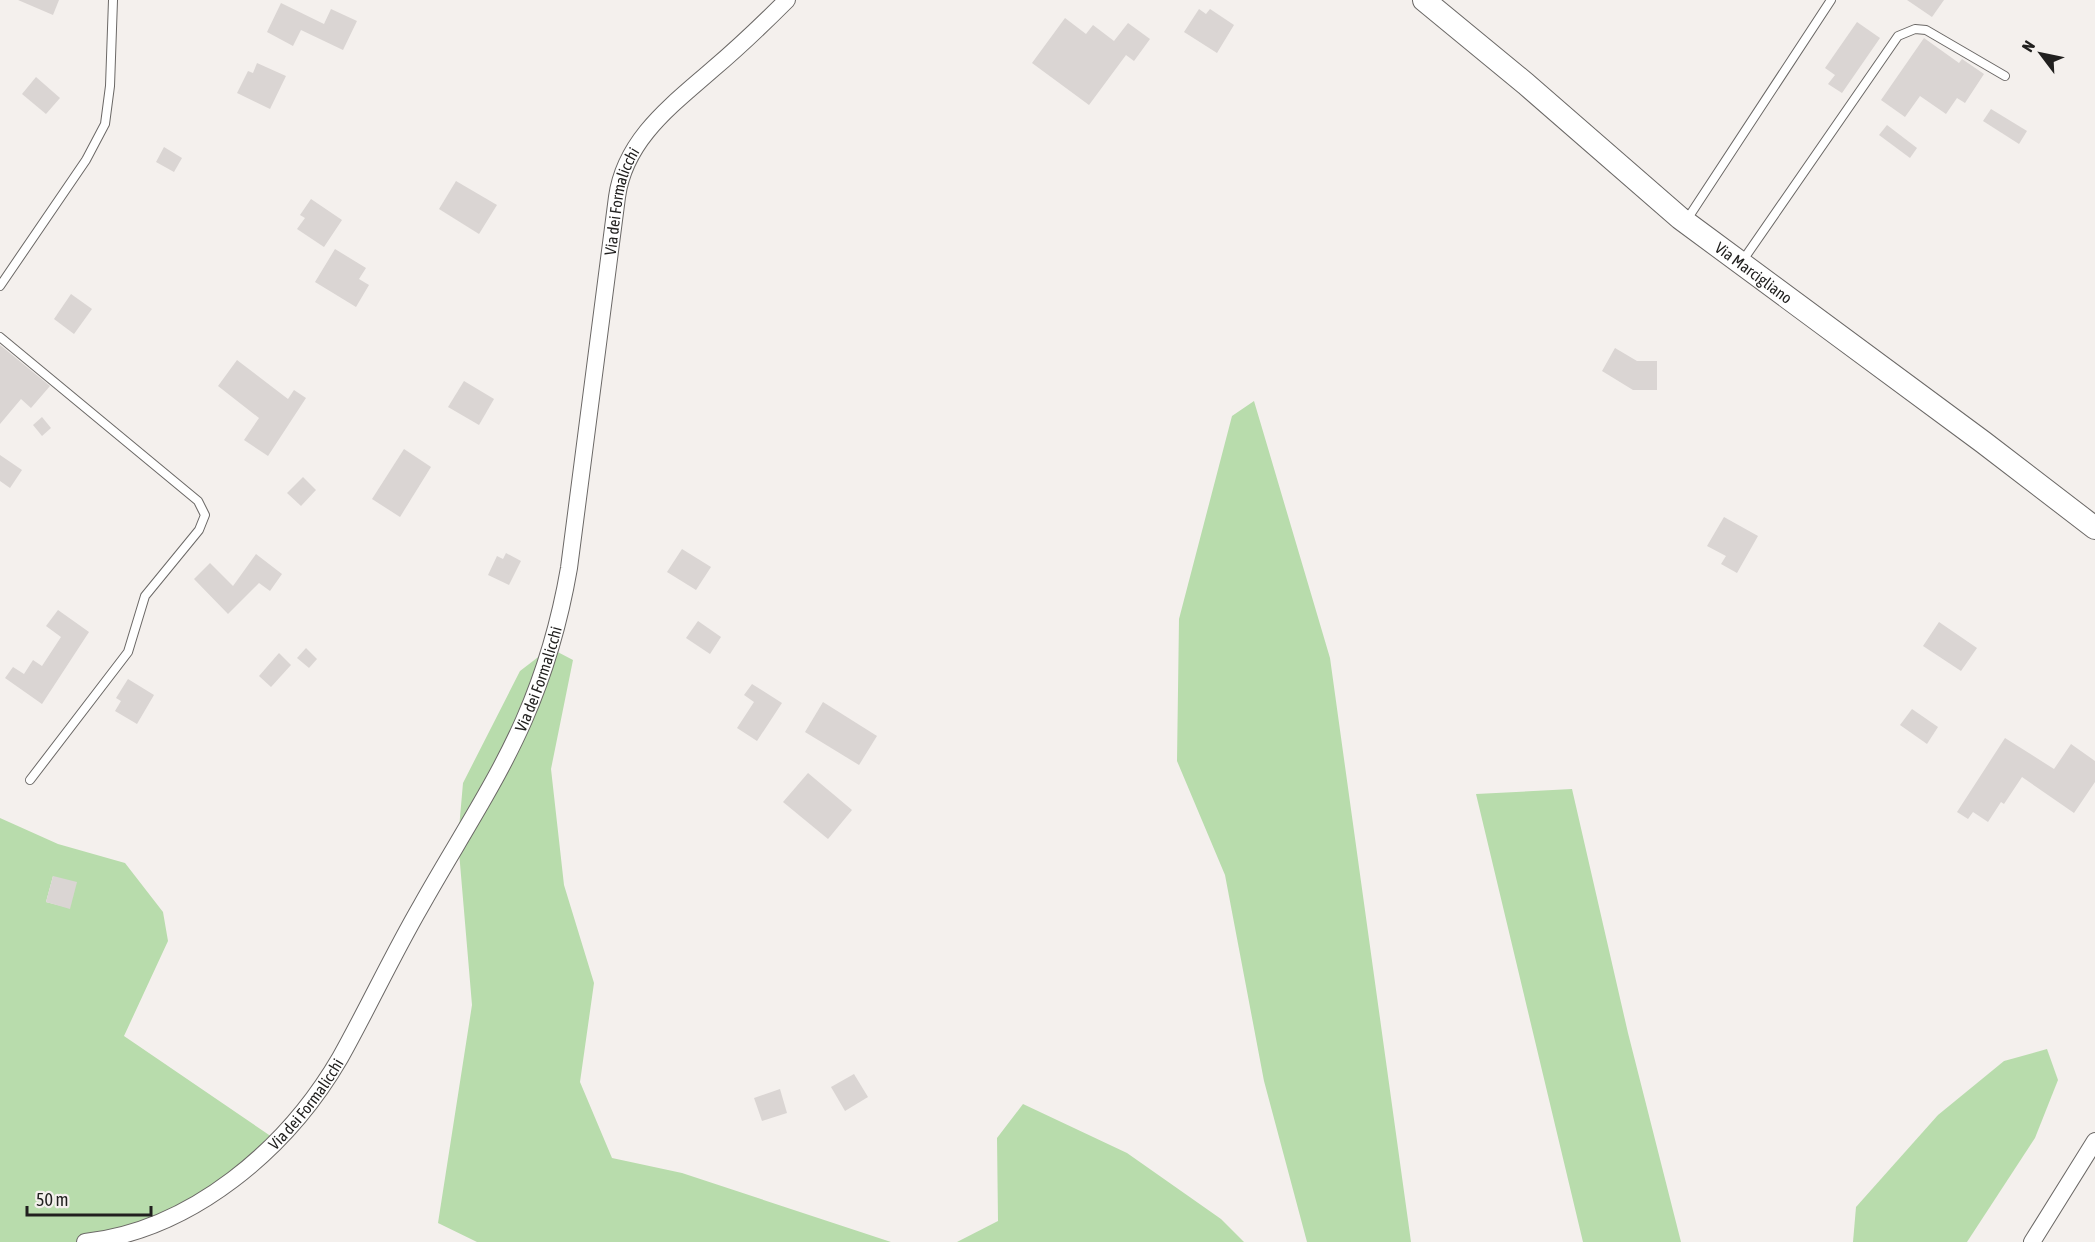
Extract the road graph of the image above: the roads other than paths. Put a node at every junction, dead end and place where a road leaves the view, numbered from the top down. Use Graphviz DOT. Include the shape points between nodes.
graph roads {
  1 [pos="113,0"];
  2 [pos="787,0"];
  3 [pos="1424,0"];
  4 [pos="1831,0"];
  5 [pos="2005,76"];
  6 [pos="1685,222"];
  7 [pos="1741,263"];
  8 [pos="0,286"];
  9 [pos="0,336"];
  10 [pos="2095,528"];
  11 [pos="30,780"];
  12 [pos="2095,1141"];
  13 [pos="85,1242"];
  14 [pos="2032,1242"];
  1 -- 8 [label="lane" via="105,124 86,160"];
  2 -- 13 [label="street, Via dei Formalicchi" via="665,111 636,144 625,165 617,197 569,568 535,693 509,751 419,908 340,1058 291,1122 224,1187 162,1223"];
  3 -- 6 [label="street, Via Marcigliano"];
  4 -- 6 [label="lane"];
  5 -- 7 [label="lane" via="1926,30 1915,29 1898,36"];
  6 -- 7 [label="street, Via Marcigliano"];
  7 -- 10 [label="street, Via Marcigliano"];
  9 -- 11 [label="lane" via="198,501 205,515 199,530 145,596 132,644 123,660"];
  12 -- 14 [label="street"];
}
